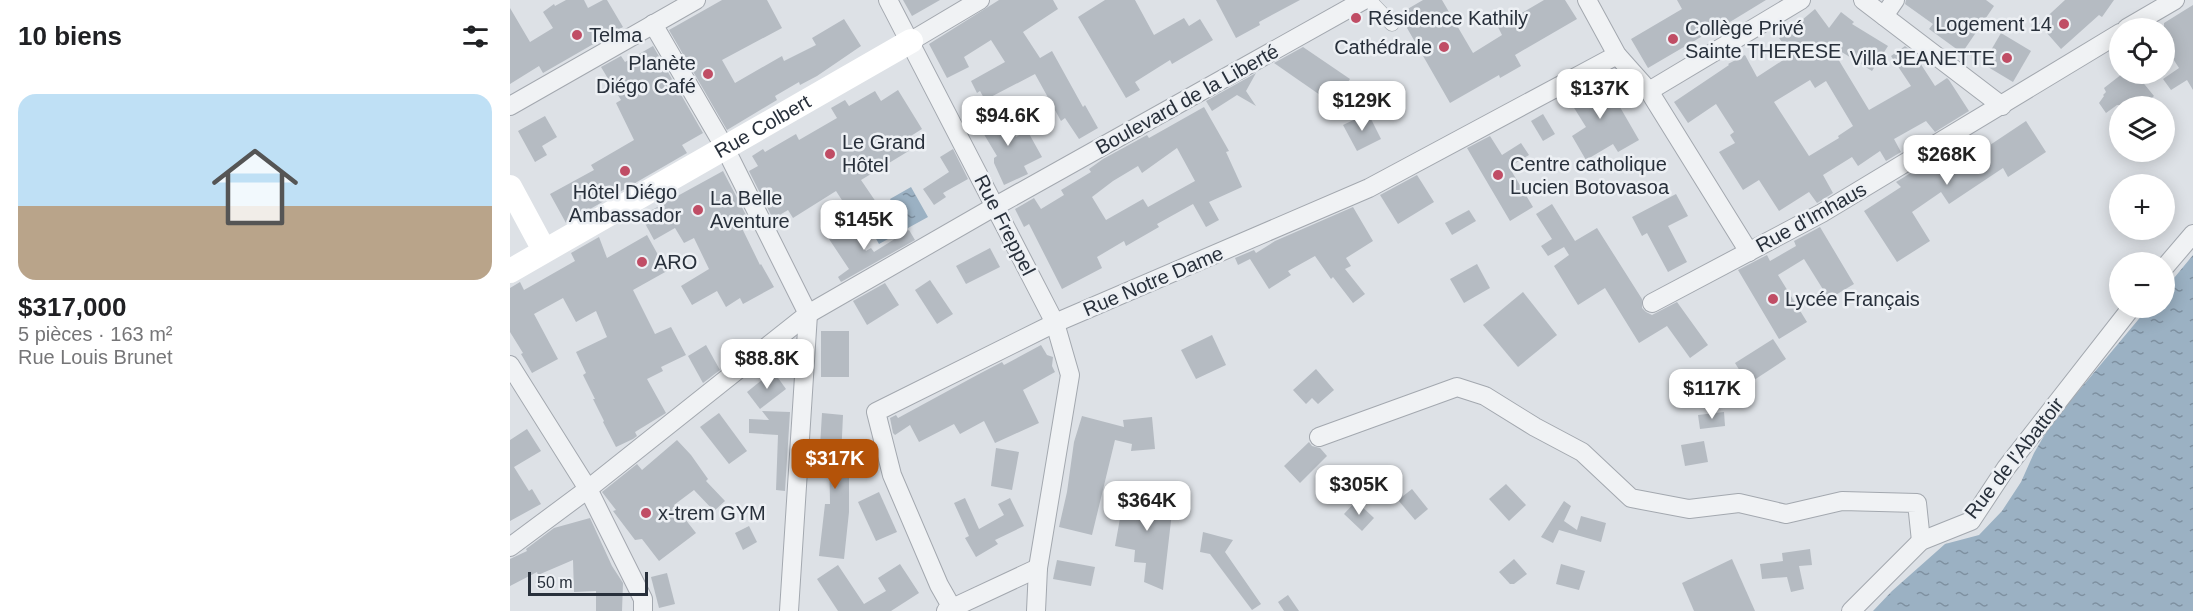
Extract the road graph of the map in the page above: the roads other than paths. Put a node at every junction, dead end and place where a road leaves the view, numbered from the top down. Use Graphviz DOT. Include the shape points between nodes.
graph roads {
  1 [pos="696,0"];
  2 [pos="888,0"];
  3 [pos="980,0"];
  4 [pos="1366,0"];
  5 [pos="1587,0"];
  6 [pos="1801,0"];
  7 [pos="1863,0"];
  8 [pos="1895,0"];
  9 [pos="2175,0"];
  10 [pos="1884,16"];
  11 [pos="2144,18"];
  12 [pos="653,24"];
  13 [pos="1392,24"];
  14 [pos="2109,40"];
  15 [pos="911,41"];
  16 [pos="1617,55"];
  17 [pos="1649,91"];
  18 [pos="510,106"];
  19 [pos="2002,106"];
  20 [pos="725,148"];
  21 [pos="510,186"];
  22 [pos="994,207"];
  23 [pos="2193,234"];
  24 [pos="544,250"];
  25 [pos="1749,252"];
  26 [pos="2175,255"];
  27 [pos="510,271"];
  28 [pos="1652,303"];
  29 [pos="808,314"];
  30 [pos="2123,318"];
  31 [pos="1055,323"];
  32 [pos="510,365"];
  33 [pos="1319,437"];
  34 [pos="588,489"];
  35 [pos="1921,541"];
  36 [pos="510,547"];
  37 [pos="1038,568"];
  38 [pos="949,610"];
  39 [pos="643,611"];
  40 [pos="789,611"];
  41 [pos="1036,611"];
  42 [pos="1851,611"];
  1 -- 12 [label="street"];
  2 -- 15 [label="street, Rue Freppel"];
  3 -- 15 [label="street, Rue Colbert"];
  4 -- 13 [label="street"];
  4 -- 22 [label="street, Boulevard de la Liberté"];
  5 -- 16 [label="street"];
  6 -- 17 [label="street"];
  7 -- 10 [label="street"];
  8 -- 10 [label="street"];
  9 -- 11 [label="street"];
  10 -- 19 [label="street"];
  12 -- 18 [label="street"];
  12 -- 20 [label="street"];
  14 -- 19 [label="street, Rue d'Imhaus"];
  15 -- 20 [label="main road, Rue Colbert"];
  15 -- 22 [label="street, Rue Freppel"];
  16 -- 17 [label="street"];
  16 -- 31 [label="street, Rue Notre Dame" via="1369,188"];
  17 -- 25 [label="street"];
  19 -- 25 [label="street, Rue d'Imhaus"];
  20 -- 24 [label="main road, Rue Colbert"];
  20 -- 29 [label="street"];
  21 -- 24 [label="main road"];
  22 -- 29 [label="street, Boulevard de la Liberté"];
  22 -- 31 [label="street, Rue Freppel"];
  23 -- 26 [label="street"];
  24 -- 27 [label="main road, Rue Colbert"];
  25 -- 28 [label="street, Rue d'Imhaus"];
  29 -- 34 [label="street, Boulevard de la Liberté"];
  29 -- 40 [label="street"];
  30 -- 35 [label="street, Rue de l'Abattoir" via="2006,468 1971,521"];
  31 -- 37 [label="street, Rue Freppel" via="1070,375"];
  31 -- 38 [label="street, Rue Notre Dame" via="876,412 892,475"];
  32 -- 34 [label="street"];
  33 -- 35 [label="street" via="1457,387 1485,396 1582,452 1631,498 1689,509 1739,503 1786,514 1842,501 1917,503"];
  34 -- 36 [label="street, Boulevard de la Liberté"];
  34 -- 39 [label="street" via="643,599"];
  35 -- 42 [label="street, Rue de l'Abattoir"];
  37 -- 38 [label="street"];
  37 -- 41 [label="street, Rue Freppel"];
}
